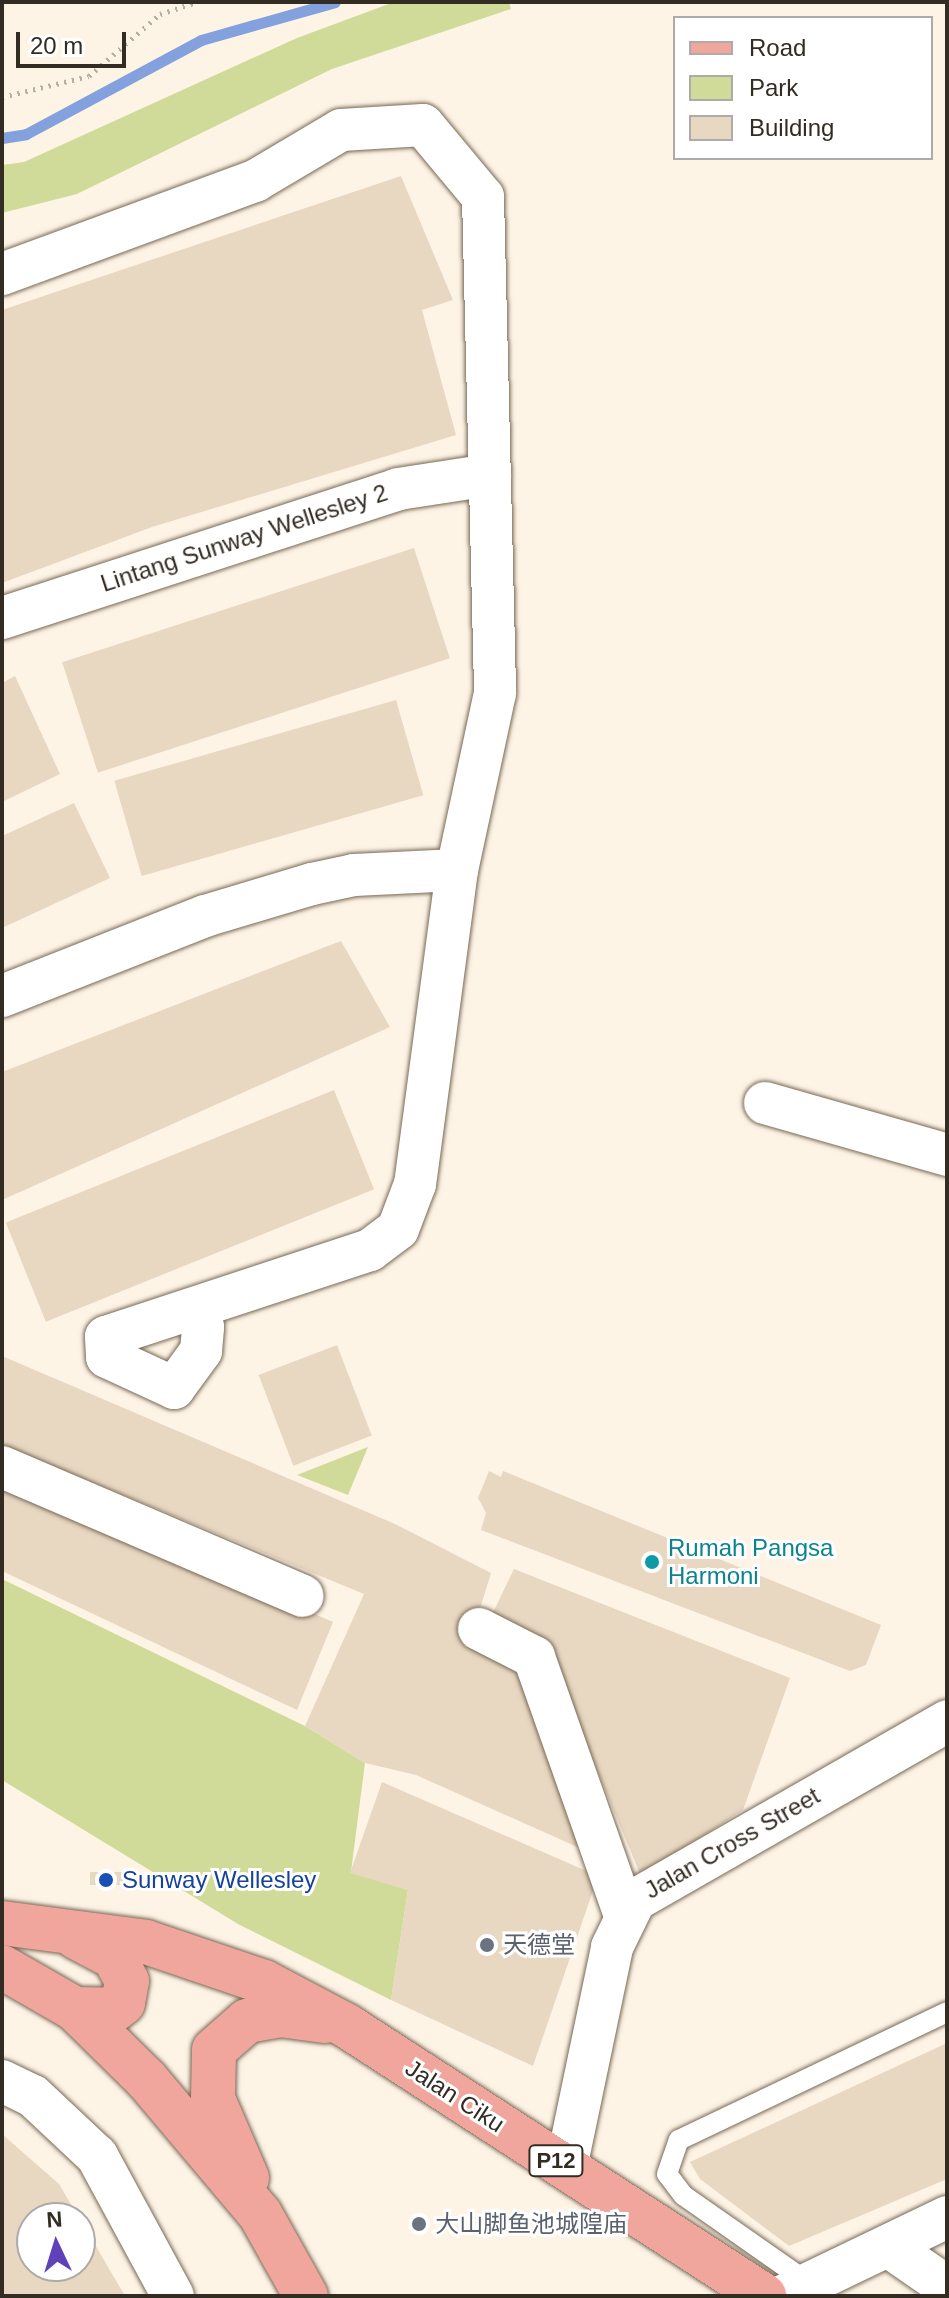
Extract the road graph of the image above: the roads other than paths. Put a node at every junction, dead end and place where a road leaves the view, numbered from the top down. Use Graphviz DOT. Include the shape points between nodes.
graph roads {
  1 [pos="2,274"];
  2 [pos="490,475"];
  3 [pos="2,618"];
  4 [pos="457,870"];
  5 [pos="2,996"];
  6 [pos="765,1103"];
  7 [pos="947,1155"];
  8 [pos="195,1310"];
  9 [pos="2,1467"];
  10 [pos="303,1596"];
  11 [pos="479,1629"];
  12 [pos="947,1721"];
  13 [pos="625,1915"];
  14 [pos="2,1923"];
  15 [pos="69,1933"];
  16 [pos="2,1967"];
  17 [pos="75,2009"];
  18 [pos="947,2012"];
  19 [pos="347,2026"];
  20 [pos="2,2081"];
  21 [pos="566,2168"];
  22 [pos="260,2214"];
  23 [pos="947,2217"];
  24 [pos="888,2246"];
  25 [pos="947,2287"];
  26 [pos="797,2290"];
  27 [pos="173,2296"];
  28 [pos="306,2296"];
  29 [pos="764,2296"];
  1 -- 2 [label="street" via="255,181 341,130 423,125 483,197"];
  2 -- 3 [label="street, Lintang Sunway Wellesley 2" via="398,489"];
  2 -- 4 [label="street" via="495,693"];
  4 -- 5 [label="street" via="354,875 312,884 205,916"];
  4 -- 8 [label="street" via="415,1184 398,1229 370,1250"];
  6 -- 7 [label="street"];
  9 -- 10 [label="street"];
  11 -- 13 [label="street" via="534,1657"];
  12 -- 13 [label="street, Jalan Cross Street" via="647,1891"];
  13 -- 21 [label="street, Jalan Cross Street" via="605,1973"];
  14 -- 15 [label="main road, P12"];
  15 -- 17 [label="main road" via="114,1957 127,1981 123,2003 114,2010"];
  15 -- 19 [label="main road, P12" via="175,1949 264,1982"];
  16 -- 17 [label="main road"];
  17 -- 22 [label="main road" via="174,2110"];
  18 -- 26 [label="lane" via="679,2140 667,2174 683,2195"];
  19 -- 21 [label="main road, Jalan Ciku / P12"];
  19 -- 22 [label="main road" via="296,2016 266,2017 235,2027 214,2050 213,2099"];
  20 -- 27 [label="street" via="33,2096 97,2156"];
  21 -- 29 [label="main road, Jalan Ciku / P12"];
  22 -- 28 [label="main road"];
  23 -- 24 [label="street"];
  24 -- 25 [label="street"];
  24 -- 26 [label="street"];
}
